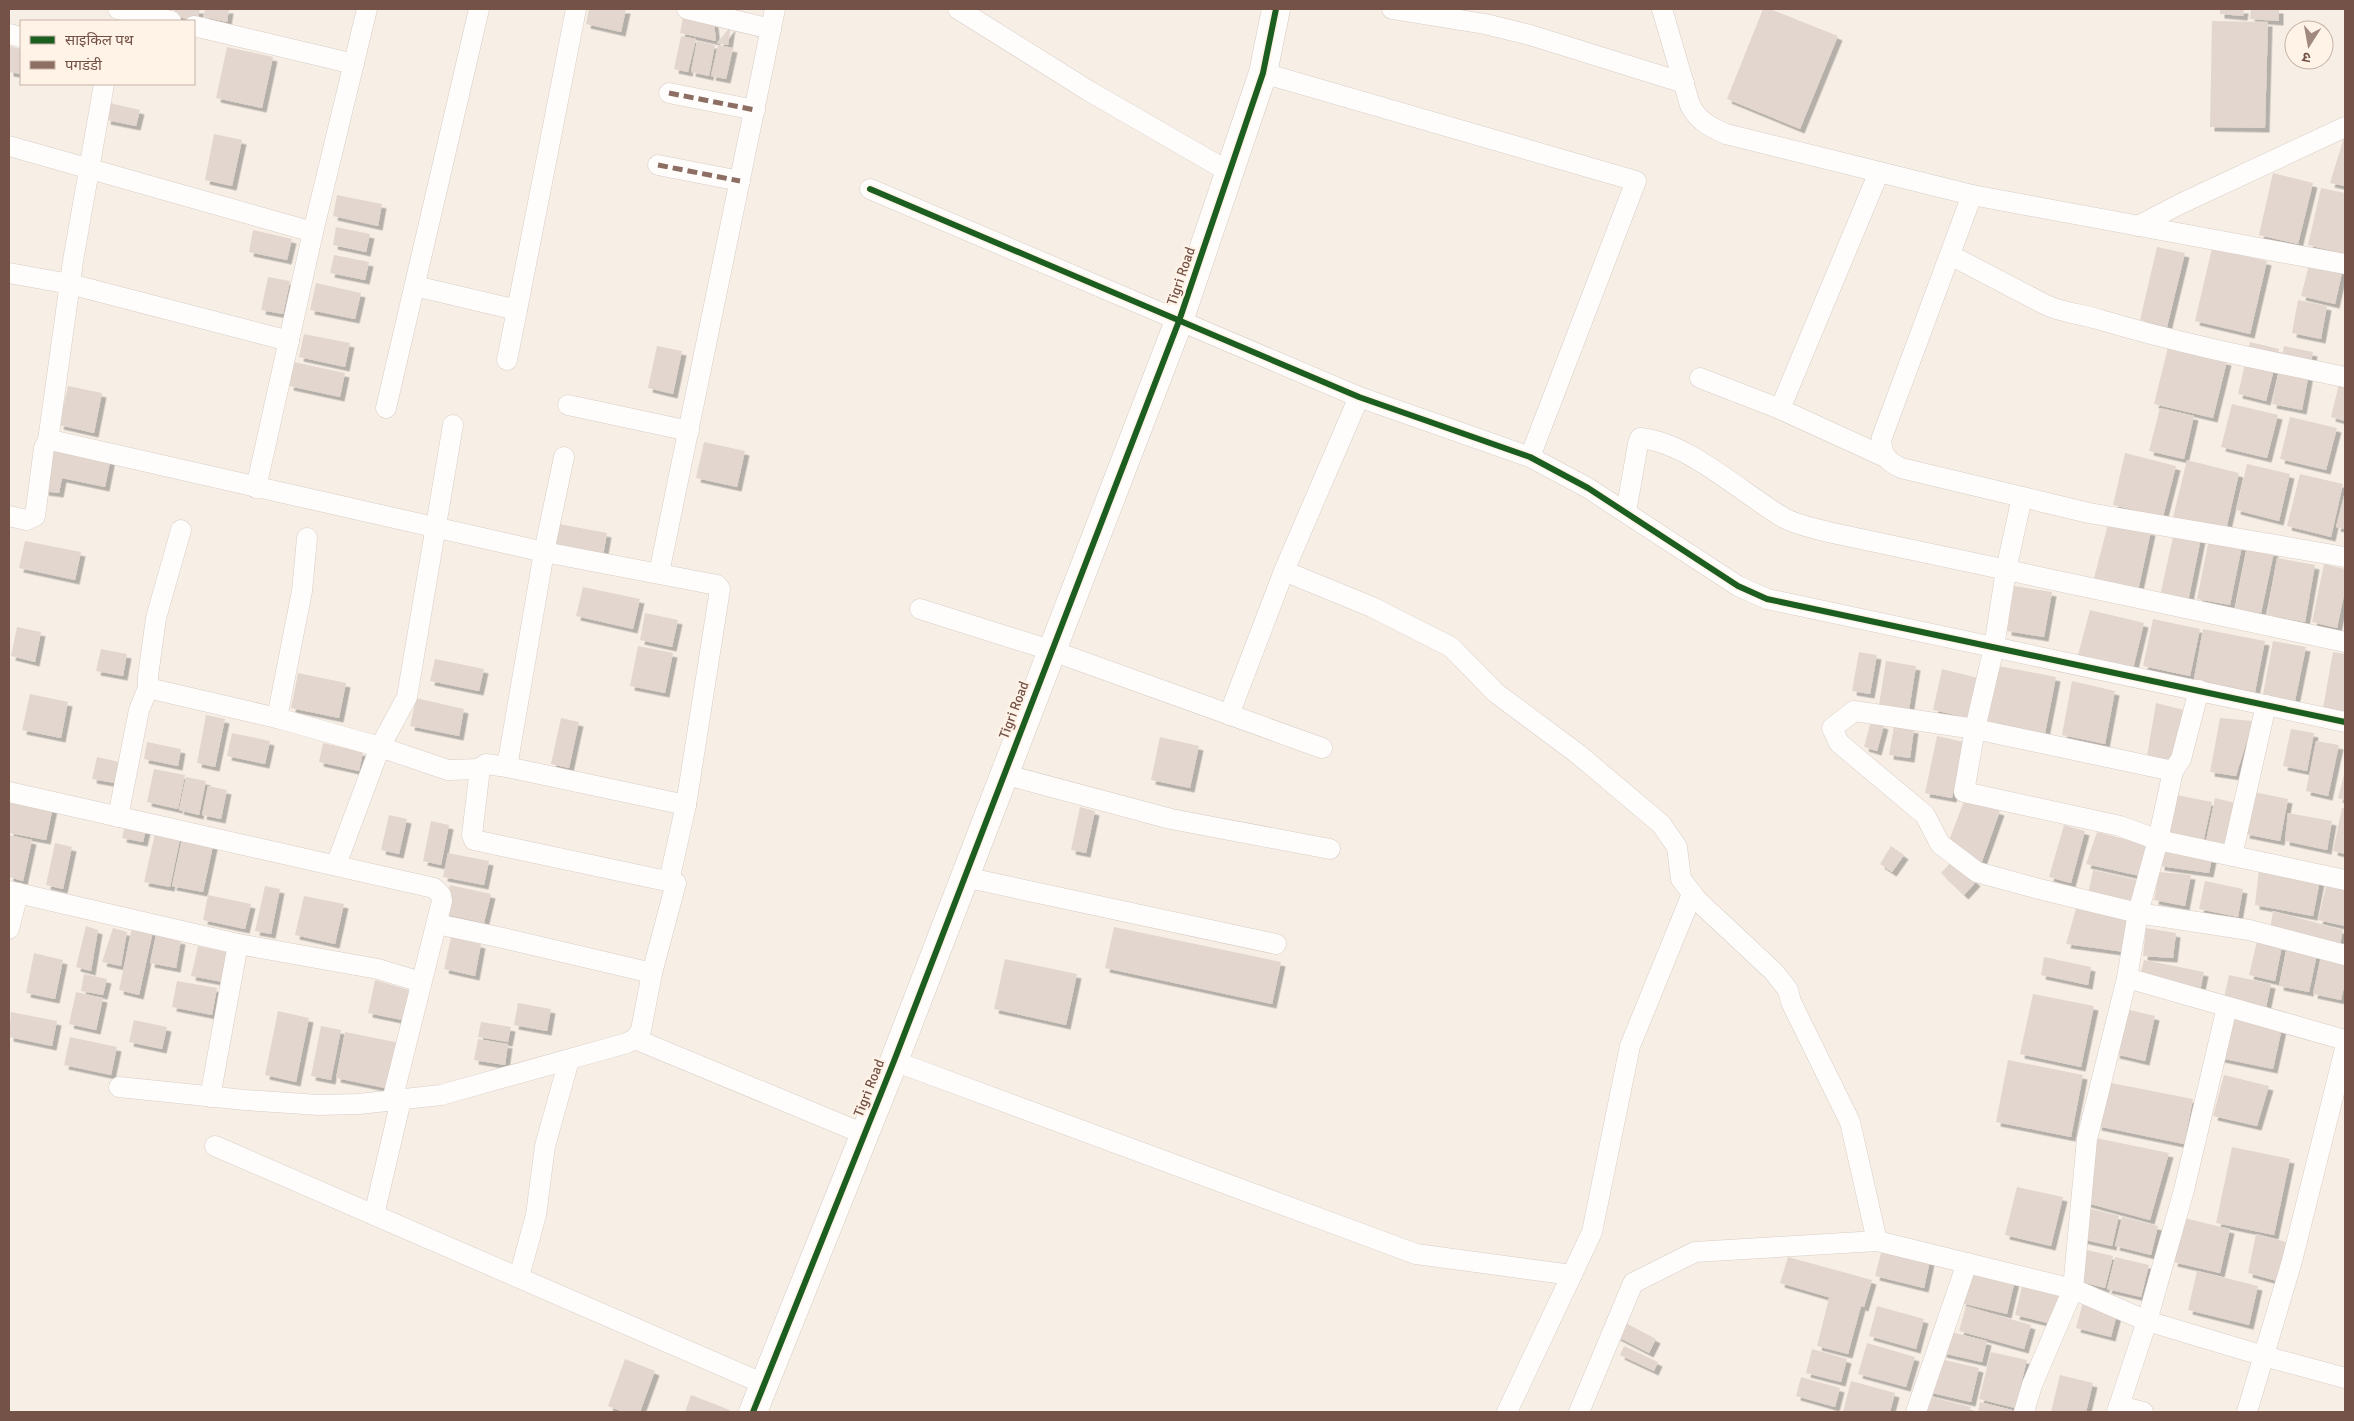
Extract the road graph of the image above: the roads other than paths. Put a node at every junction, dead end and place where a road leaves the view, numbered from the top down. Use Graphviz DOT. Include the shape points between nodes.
graph roads {
  1 [pos="117,9"];
  2 [pos="366,9"];
  3 [pos="479,9"];
  4 [pos="576,9"];
  5 [pos="687,9"];
  6 [pos="775,9"];
  7 [pos="958,9"];
  8 [pos="1276,9"];
  9 [pos="1392,9"];
  10 [pos="1662,9"];
  11 [pos="167,20"];
  12 [pos="195,26"];
  13 [pos="771,29"];
  14 [pos="354,64"];
  15 [pos="1263,73"];
  16 [pos="1684,82"];
  17 [pos="104,85"];
  18 [pos="669,93"];
  19 [pos="755,110"];
  20 [pos="2345,127"];
  21 [pos="9,146"];
  22 [pos="658,166"];
  23 [pos="90,170"];
  24 [pos="1231,172"];
  25 [pos="1879,172"];
  26 [pos="740,181"];
  27 [pos="870,190"];
  28 [pos="1972,195"];
  29 [pos="2138,226"];
  30 [pos="313,232"];
  31 [pos="1950,255"];
  32 [pos="2345,264"];
  33 [pos="9,273"];
  34 [pos="70,284"];
  35 [pos="415,286"];
  36 [pos="517,310"];
  37 [pos="1179,321"];
  38 [pos="289,341"];
  39 [pos="507,360"];
  40 [pos="2345,377"];
  41 [pos="1700,378"];
  42 [pos="1359,397"];
  43 [pos="568,404"];
  44 [pos="386,408"];
  45 [pos="1780,409"];
  46 [pos="453,425"];
  47 [pos="689,430"];
  48 [pos="48,441"];
  49 [pos="564,457"];
  50 [pos="1530,458"];
  51 [pos="1885,458"];
  52 [pos="256,488"];
  53 [pos="2022,497"];
  54 [pos="1626,512"];
  55 [pos="9,516"];
  56 [pos="435,528"];
  57 [pos="181,530"];
  58 [pos="307,538"];
  59 [pos="544,552"];
  60 [pos="2345,557"];
  61 [pos="2006,570"];
  62 [pos="1284,571"];
  63 [pos="659,573"];
  64 [pos="920,609"];
  65 [pos="2345,642"];
  66 [pos="1994,647"];
  67 [pos="1050,650"];
  68 [pos="148,688"];
  69 [pos="2199,690"];
  70 [pos="2266,705"];
  71 [pos="1229,715"];
  72 [pos="277,718"];
  73 [pos="2345,722"];
  74 [pos="1975,729"];
  75 [pos="380,747"];
  76 [pos="1322,748"];
  77 [pos="507,767"];
  78 [pos="480,769"];
  79 [pos="2173,771"];
  80 [pos="1003,774"];
  81 [pos="9,792"];
  82 [pos="686,805"];
  83 [pos="118,817"];
  84 [pos="2158,840"];
  85 [pos="1330,849"];
  86 [pos="2232,856"];
  87 [pos="336,865"];
  88 [pos="964,877"];
  89 [pos="2345,880"];
  90 [pos="669,881"];
  91 [pos="13,892"];
  92 [pos="1692,894"];
  93 [pos="2138,912"];
  94 [pos="437,924"];
  95 [pos="9,929"];
  96 [pos="238,944"];
  97 [pos="1276,944"];
  98 [pos="2345,955"];
  99 [pos="652,973"];
  100 [pos="2126,978"];
  101 [pos="422,982"];
  102 [pos="2227,1007"];
  103 [pos="635,1040"];
  104 [pos="2345,1040"];
  105 [pos="2345,1049"];
  106 [pos="569,1060"];
  107 [pos="894,1061"];
  108 [pos="119,1087"];
  109 [pos="210,1097"];
  110 [pos="397,1100"];
  111 [pos="864,1134"];
  112 [pos="215,1146"];
  113 [pos="374,1214"];
  114 [pos="1876,1241"];
  115 [pos="1967,1263"];
  116 [pos="1572,1275"];
  117 [pos="519,1277"];
  118 [pos="2072,1290"];
  119 [pos="2146,1321"];
  120 [pos="2264,1356"];
  121 [pos="2345,1378"];
  122 [pos="764,1384"];
  123 [pos="2118,1409"];
  124 [pos="753,1412"];
  125 [pos="1508,1412"];
  126 [pos="1579,1412"];
  127 [pos="1916,1412"];
  128 [pos="2024,1412"];
  129 [pos="2143,1412"];
  130 [pos="2247,1412"];
  1 -- 11 [label="street"];
  2 -- 14 [label="street"];
  3 -- 35 [label="street"];
  4 -- 36 [label="street"];
  5 -- 13 [label="street"];
  6 -- 13 [label="street"];
  7 -- 24 [label="street" via="1089,91"];
  8 -- 15 [label="street, Tigri Road"];
  9 -- 16 [label="street" via="1530,35"];
  10 -- 16 [label="street"];
  12 -- 14 [label="street"];
  13 -- 19 [label="street"];
  14 -- 30 [label="street"];
  15 -- 24 [label="street, Tigri Road"];
  15 -- 50 [label="street" via="1636,181"];
  16 -- 25 [label="street" via="1695,115 1712,128 1743,139"];
  17 -- 23 [label="street"];
  18 -- 19 [label="street"];
  19 -- 26 [label="street"];
  20 -- 29 [label="street"];
  21 -- 23 [label="street"];
  22 -- 26 [label="street"];
  23 -- 30 [label="street"];
  23 -- 34 [label="street"];
  24 -- 37 [label="street, Tigri Road"];
  25 -- 28 [label="street"];
  25 -- 45 [label="street"];
  26 -- 47 [label="street"];
  27 -- 37 [label="street"];
  28 -- 29 [label="street"];
  28 -- 31 [label="street"];
  29 -- 32 [label="street"];
  30 -- 38 [label="street"];
  31 -- 40 [label="street" via="2062,311 2162,338"];
  31 -- 51 [label="street" via="1882,437 1880,444"];
  33 -- 34 [label="street"];
  34 -- 38 [label="street"];
  34 -- 48 [label="street"];
  35 -- 36 [label="street"];
  35 -- 44 [label="street"];
  36 -- 39 [label="street"];
  37 -- 42 [label="street"];
  37 -- 67 [label="street, Tigri Road"];
  38 -- 52 [label="street"];
  41 -- 45 [label="street"];
  42 -- 50 [label="street"];
  42 -- 62 [label="street"];
  43 -- 47 [label="street"];
  45 -- 51 [label="street"];
  46 -- 56 [label="street"];
  47 -- 63 [label="street"];
  48 -- 52 [label="street"];
  48 -- 55 [label="street" via="44,448 35,516 26,520"];
  49 -- 59 [label="street"];
  50 -- 54 [label="street"];
  51 -- 53 [label="street" via="1901,468"];
  52 -- 56 [label="street"];
  53 -- 60 [label="street" via="2089,514"];
  53 -- 61 [label="street"];
  54 -- 61 [label="street" via="1638,444 1640,438 1650,439 1694,457 1786,518 1828,532"];
  54 -- 66 [label="street" via="1751,593"];
  56 -- 59 [label="street"];
  56 -- 75 [label="street" via="407,697"];
  57 -- 68 [label="street" via="156,618"];
  58 -- 72 [label="street" via="302,591"];
  59 -- 63 [label="street"];
  59 -- 77 [label="street"];
  61 -- 65 [label="street"];
  61 -- 66 [label="street"];
  62 -- 71 [label="street"];
  62 -- 92 [label="street" via="1372,607 1451,647 1496,693 1578,754 1661,824 1677,847 1681,879"];
  63 -- 82 [label="street" via="717,584 720,589"];
  64 -- 67 [label="street"];
  66 -- 69 [label="street"];
  66 -- 74 [label="street"];
  67 -- 71 [label="street"];
  67 -- 80 [label="street, Tigri Road"];
  68 -- 72 [label="street"];
  68 -- 83 [label="street" via="139,710"];
  69 -- 70 [label="street"];
  69 -- 79 [label="street" via="2181,759"];
  70 -- 73 [label="street"];
  70 -- 86 [label="street"];
  71 -- 76 [label="street"];
  72 -- 75 [label="street"];
  74 -- 79 [label="street"];
  74 -- 84 [label="street" via="1964,792 2120,826"];
  74 -- 93 [label="street" via="1854,711 1832,728 1839,743 1925,815 1940,844 1977,872"];
  75 -- 78 [label="street" via="448,770"];
  75 -- 87 [label="street"];
  77 -- 78 [label="street" via="486,764"];
  77 -- 82 [label="street"];
  78 -- 90 [label="street" via="474,840"];
  79 -- 84 [label="street"];
  80 -- 85 [label="street" via="1171,819"];
  80 -- 88 [label="street, Tigri Road"];
  81 -- 83 [label="street"];
  82 -- 90 [label="street"];
  83 -- 87 [label="street"];
  84 -- 86 [label="street"];
  84 -- 93 [label="street"];
  86 -- 89 [label="street"];
  87 -- 94 [label="street" via="434,888 442,900"];
  88 -- 97 [label="street"];
  88 -- 107 [label="street, Tigri Road"];
  90 -- 99 [label="street" via="676,883"];
  91 -- 95 [label="street"];
  91 -- 96 [label="street"];
  92 -- 114 [label="street" via="1774,972 1788,990 1850,1122"];
  92 -- 116 [label="street" via="1630,1046 1592,1232"];
  93 -- 98 [label="street" via="2249,930"];
  93 -- 100 [label="street"];
  94 -- 99 [label="street"];
  94 -- 101 [label="street"];
  96 -- 101 [label="street" via="378,969"];
  96 -- 109 [label="street"];
  99 -- 103 [label="street" via="641,1030"];
  100 -- 102 [label="street"];
  100 -- 118 [label="street" via="2087,1139"];
  101 -- 110 [label="street"];
  102 -- 104 [label="street"];
  102 -- 119 [label="street" via="2184,1190"];
  103 -- 106 [label="street"];
  103 -- 111 [label="street"];
  105 -- 120 [label="street" via="2292,1261"];
  106 -- 110 [label="street" via="441,1095"];
  106 -- 117 [label="street" via="545,1146 536,1215"];
  107 -- 111 [label="street, Tigri Road"];
  107 -- 116 [label="street" via="1416,1254"];
  108 -- 109 [label="street"];
  109 -- 110 [label="street" via="319,1105"];
  110 -- 113 [label="street"];
  111 -- 122 [label="street, Tigri Road"];
  112 -- 113 [label="street"];
  113 -- 117 [label="street"];
  114 -- 115 [label="street"];
  114 -- 126 [label="street" via="1695,1252 1633,1283"];
  115 -- 118 [label="street"];
  115 -- 127 [label="street"];
  116 -- 125 [label="street"];
  117 -- 122 [label="street"];
  118 -- 119 [label="street"];
  118 -- 128 [label="street"];
  119 -- 120 [label="street"];
  119 -- 123 [label="street"];
  120 -- 121 [label="street"];
  120 -- 130 [label="street"];
  122 -- 124 [label="street, Tigri Road"];
  123 -- 129 [label="street"];
}
